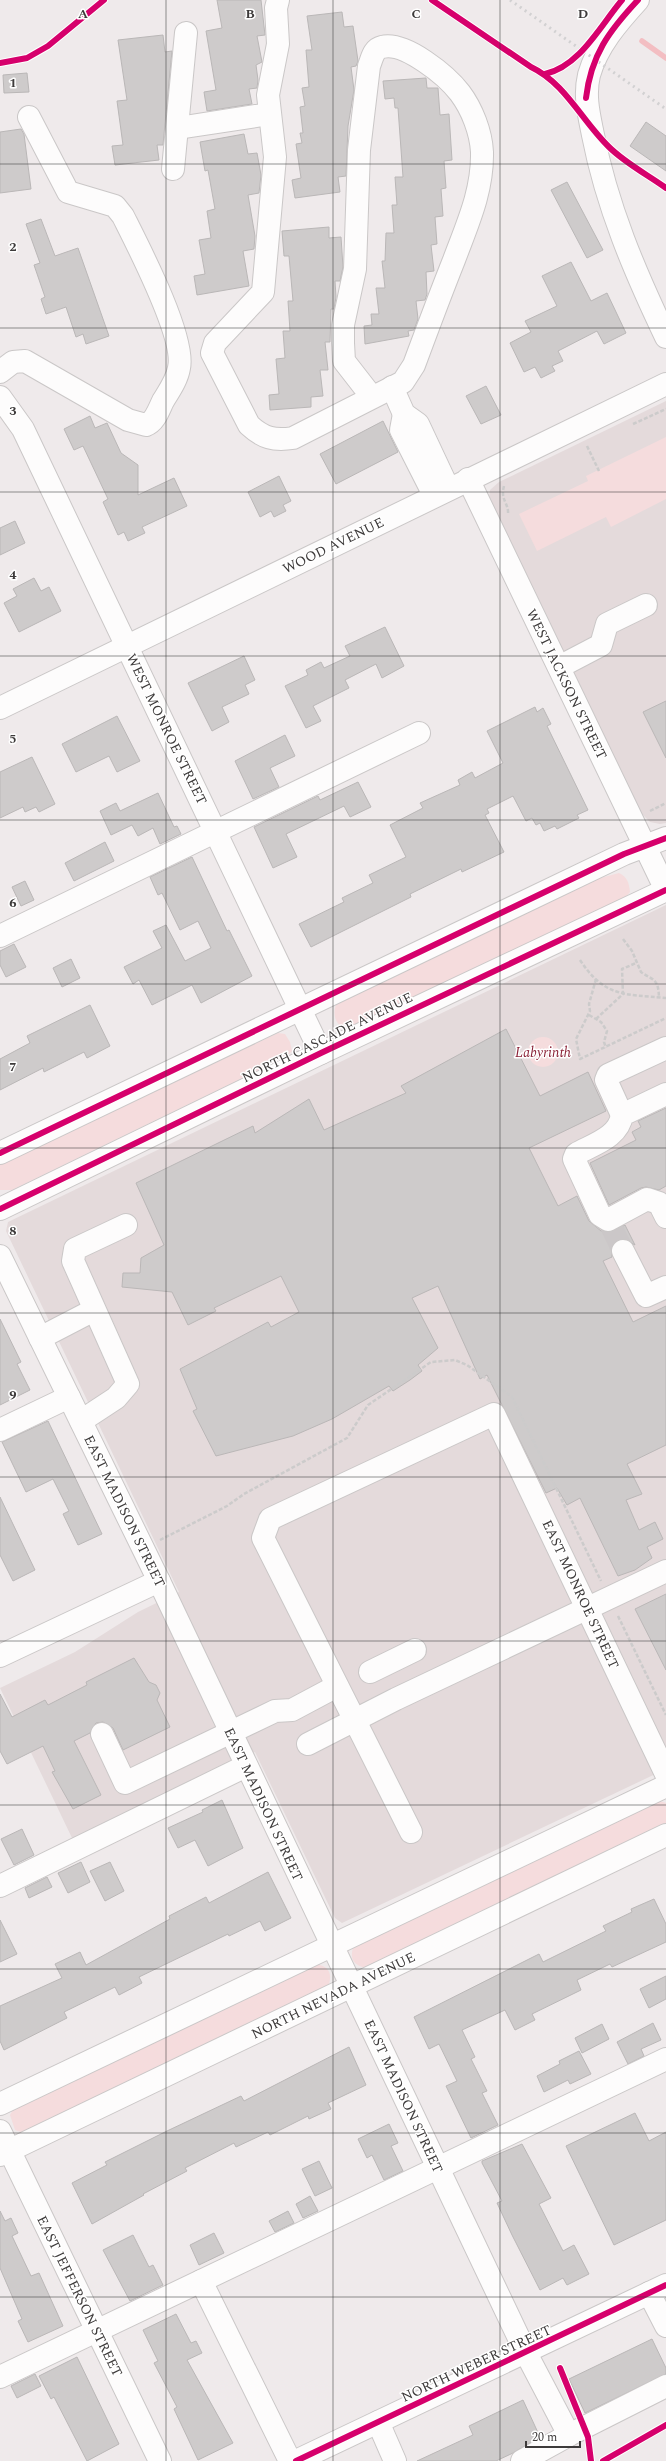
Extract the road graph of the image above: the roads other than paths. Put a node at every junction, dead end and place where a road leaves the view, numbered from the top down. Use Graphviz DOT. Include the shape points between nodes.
graph roads {
  1 [pos="278,0"];
  2 [pos="638,0"];
  3 [pos="186,33"];
  4 [pos="269,114"];
  5 [pos="29,117"];
  6 [pos="178,128"];
  7 [pos="174,169"];
  8 [pos="666,337"];
  9 [pos="0,372"];
  10 [pos="666,384"];
  11 [pos="392,387"];
  12 [pos="372,397"];
  13 [pos="4,402"];
  14 [pos="468,479"];
  15 [pos="441,492"];
  16 [pos="646,605"];
  17 [pos="128,646"];
  18 [pos="559,667"];
  19 [pos="0,708"];
  20 [pos="419,733"];
  21 [pos="216,830"];
  22 [pos="666,838"];
  23 [pos="644,846"];
  24 [pos="666,890"];
  25 [pos="0,936"];
  26 [pos="299,1008"];
  27 [pos="666,1048"];
  28 [pos="321,1053"];
  29 [pos="666,1094"];
  30 [pos="622,1115"];
  31 [pos="0,1153"];
  32 [pos="0,1209"];
  33 [pos="666,1218"];
  34 [pos="126,1225"];
  35 [pos="623,1251"];
  36 [pos="0,1256"];
  37 [pos="666,1286"];
  38 [pos="94,1310"];
  39 [pos="40,1338"];
  40 [pos="69,1397"];
  41 [pos="81,1421"];
  42 [pos="0,1430"];
  43 [pos="666,1571"];
  44 [pos="159,1581"];
  45 [pos="588,1609"];
  46 [pos="415,1650"];
  47 [pos="0,1656"];
  48 [pos="370,1672"];
  49 [pos="337,1686"];
  50 [pos="354,1720"];
  51 [pos="231,1733"];
  52 [pos="102,1734"];
  53 [pos="308,1744"];
  54 [pos="246,1766"];
  55 [pos="666,1774"];
  56 [pos="666,1786"];
  57 [pos="411,1832"];
  58 [pos="666,1835"];
  59 [pos="0,1886"];
  60 [pos="331,1946"];
  61 [pos="351,1986"];
  62 [pos="666,2059"];
  63 [pos="0,2104"];
  64 [pos="3,2145"];
  65 [pos="438,2168"];
  66 [pos="201,2281"];
  67 [pos="658,2289"];
  68 [pos="666,2326"];
  69 [pos="97,2331"];
  70 [pos="526,2353"];
  71 [pos="0,2377"];
  72 [pos="666,2386"];
  73 [pos="378,2422"];
  74 [pos="569,2435"];
  75 [pos="160,2461"];
  76 [pos="290,2461"];
  77 [pos="296,2461"];
  78 [pos="395,2461"];
  79 [pos="522,2461"];
  1 -- 4 [label="street" via="278,44 268,95"];
  2 -- 8 [label="street" via="601,48 589,77 586,98 599,167 618,227"];
  3 -- 6 [label="street"];
  4 -- 6 [label="street"];
  4 -- 12 [label="street" via="275,158 263,292 215,343 212,353 249,425 266,438 293,438"];
  5 -- 9 [label="street" via="68,192 115,206 124,216 166,307 180,367 153,420 146,425 128,420 25,361 13,362"];
  6 -- 7 [label="street"];
  10 -- 14 [label="street, WOOD AVENUE"];
  11 -- 12 [label="street"];
  11 -- 12 [label="street" via="403,382 414,365 478,196 482,152 471,112 451,83 408,51 393,46 381,47 373,53 369,66 359,150 355,269 343,325 344,361"];
  11 -- 15 [label="street" via="404,414 401,430"];
  13 -- 17 [label="street, WEST MONROE STREET" via="23,429"];
  14 -- 15 [label="street, WOOD AVENUE"];
  14 -- 18 [label="street, WEST JACKSON STREET"];
  15 -- 17 [label="street, WOOD AVENUE"];
  16 -- 18 [label="street" via="607,624 601,645"];
  17 -- 19 [label="street, WOOD AVENUE"];
  17 -- 21 [label="street, WEST MONROE STREET"];
  18 -- 23 [label="street, WEST JACKSON STREET"];
  20 -- 21 [label="street"];
  21 -- 25 [label="street"];
  21 -- 26 [label="street, WEST MONROE STREET"];
  22 -- 23 [label="street"];
  23 -- 24 [label="street, WEST JACKSON STREET"];
  23 -- 26 [label="street"];
  24 -- 28 [label="street, NORTH CASCADE AVENUE"];
  26 -- 28 [label="street, WEST MONROE STREET"];
  26 -- 31 [label="street"];
  27 -- 30 [label="street" via="608,1075 606,1080"];
  28 -- 32 [label="street, NORTH CASCADE AVENUE"];
  29 -- 30 [label="street"];
  30 -- 33 [label="street" via="616,1132 576,1154 574,1159 600,1215 609,1223 647,1199 659,1203"];
  34 -- 38 [label="street" via="75,1248 72,1262"];
  35 -- 37 [label="street" via="646,1296"];
  36 -- 39 [label="street, EAST MADISON STREET"];
  38 -- 39 [label="street"];
  38 -- 41 [label="street" via="128,1384 116,1398"];
  39 -- 40 [label="street, EAST MADISON STREET"];
  40 -- 41 [label="street, EAST MADISON STREET"];
  40 -- 42 [label="street"];
  41 -- 44 [label="street, EAST MADISON STREET"];
  43 -- 45 [label="street"];
  44 -- 47 [label="street"];
  44 -- 51 [label="street, EAST MADISON STREET"];
  45 -- 49 [label="street, EAST MONROE STREET" via="494,1414 270,1519 263,1538"];
  45 -- 50 [label="street"];
  45 -- 55 [label="street, EAST MONROE STREET"];
  46 -- 48 [label="street"];
  49 -- 50 [label="street"];
  49 -- 51 [label="street" via="292,1710 275,1711"];
  50 -- 53 [label="street"];
  50 -- 57 [label="street"];
  51 -- 52 [label="street" via="126,1783"];
  51 -- 54 [label="street, EAST MADISON STREET"];
  54 -- 59 [label="street"];
  54 -- 60 [label="street, EAST MADISON STREET"];
  56 -- 60 [label="street"];
  58 -- 61 [label="street, NORTH NEVADA AVENUE"];
  60 -- 61 [label="street, EAST MADISON STREET"];
  60 -- 63 [label="street"];
  61 -- 64 [label="street, NORTH NEVADA AVENUE"];
  61 -- 65 [label="street, EAST MADISON STREET"];
  62 -- 65 [label="street"];
  64 -- 69 [label="street, EAST JEFFERSON STREET"];
  65 -- 66 [label="street"];
  65 -- 70 [label="street, EAST MADISON STREET"];
  66 -- 69 [label="street"];
  66 -- 76 [label="street"];
  67 -- 68 [label="street"];
  67 -- 70 [label="street, NORTH WEBER STREET"];
  69 -- 71 [label="street"];
  69 -- 75 [label="street, EAST JEFFERSON STREET"];
  70 -- 73 [label="street, NORTH WEBER STREET"];
  70 -- 74 [label="street, EAST MADISON STREET"];
  72 -- 74 [label="street"];
  73 -- 77 [label="street, NORTH WEBER STREET"];
  73 -- 78 [label="street"];
  74 -- 79 [label="street"];
}
